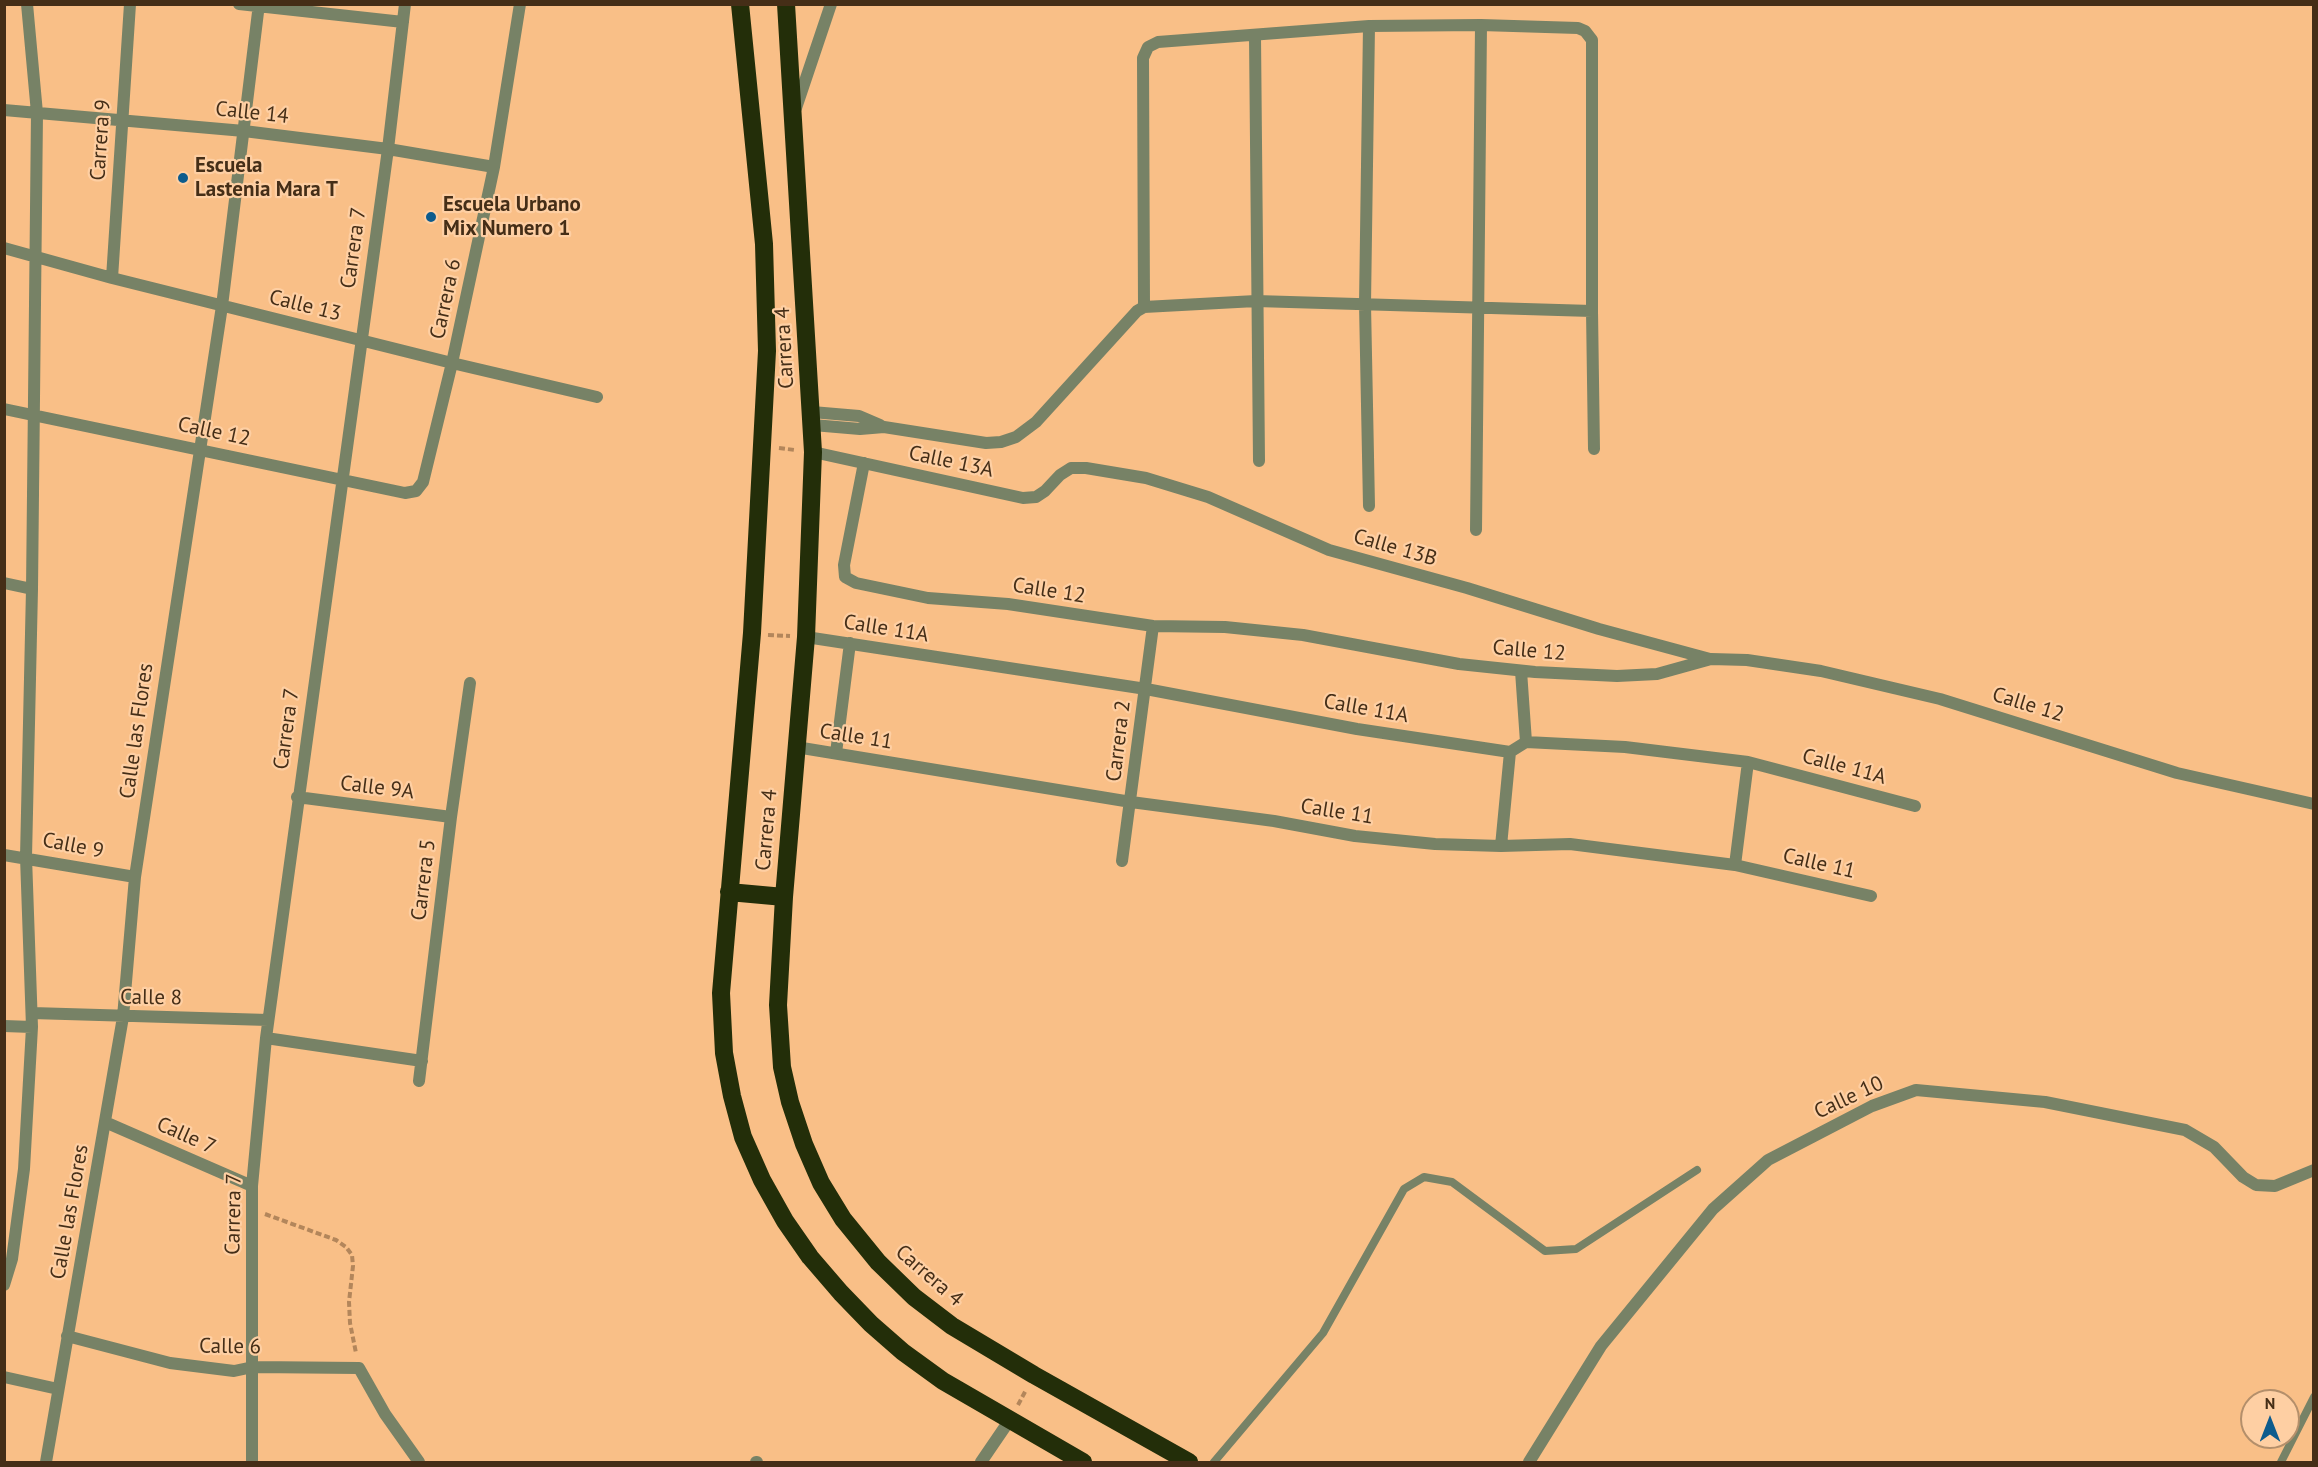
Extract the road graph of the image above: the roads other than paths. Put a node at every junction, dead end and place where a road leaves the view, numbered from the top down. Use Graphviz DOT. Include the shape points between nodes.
graph roads {
  1 [pos="27,4"];
  2 [pos="130,4"];
  3 [pos="239,4"];
  4 [pos="405,4"];
  5 [pos="520,4"];
  6 [pos="740,4"];
  7 [pos="786,4"];
  8 [pos="831,4"];
  9 [pos="259,5"];
  10 [pos="403,22"];
  11 [pos="1481,25"];
  12 [pos="1369,26"];
  13 [pos="1255,36"];
  14 [pos="4,110"];
  15 [pos="37,113"];
  16 [pos="794,115"];
  17 [pos="121,122"];
  18 [pos="244,131"];
  19 [pos="388,149"];
  20 [pos="494,167"];
  21 [pos="4,248"];
  22 [pos="34,256"];
  23 [pos="112,278"];
  24 [pos="1256,302"];
  25 [pos="1365,304"];
  26 [pos="222,306"];
  27 [pos="1144,307"];
  28 [pos="1479,308"];
  29 [pos="1592,310"];
  30 [pos="360,340"];
  31 [pos="452,363"];
  32 [pos="597,397"];
  33 [pos="4,409"];
  34 [pos="33,415"];
  35 [pos="812,418"];
  36 [pos="1594,448"];
  37 [pos="198,449"];
  38 [pos="806,451"];
  39 [pos="1259,461"];
  40 [pos="864,463"];
  41 [pos="1071,468"];
  42 [pos="342,478"];
  43 [pos="416,491"];
  44 [pos="1369,506"];
  45 [pos="1476,530"];
  46 [pos="4,583"];
  47 [pos="32,589"];
  48 [pos="1153,626"];
  49 [pos="799,637"];
  50 [pos="850,643"];
  51 [pos="1711,659"];
  52 [pos="1521,671"];
  53 [pos="470,683"];
  54 [pos="1146,689"];
  55 [pos="1526,742"];
  56 [pos="796,747"];
  57 [pos="1510,752"];
  58 [pos="836,753"];
  59 [pos="1748,762"];
  60 [pos="297,797"];
  61 [pos="1131,802"];
  62 [pos="2313,804"];
  63 [pos="1915,806"];
  64 [pos="451,817"];
  65 [pos="1501,846"];
  66 [pos="4,855"];
  67 [pos="26,857"];
  68 [pos="1122,861"];
  69 [pos="1735,865"];
  70 [pos="135,877"];
  71 [pos="729,892"];
  72 [pos="784,897"];
  73 [pos="1871,897"];
  74 [pos="33,1013"];
  75 [pos="123,1017"];
  76 [pos="268,1020"];
  77 [pos="4,1026"];
  78 [pos="33,1028"];
  79 [pos="266,1038"];
  80 [pos="422,1061"];
  81 [pos="419,1081"];
  82 [pos="105,1122"];
  83 [pos="1697,1170"];
  84 [pos="2313,1170"];
  85 [pos="252,1186"];
  86 [pos="4,1285"];
  87 [pos="67,1336"];
  88 [pos="253,1367"];
  89 [pos="4,1377"];
  90 [pos="58,1389"];
  91 [pos="2313,1397"];
  92 [pos="1012,1415"];
  93 [pos="46,1462"];
  94 [pos="252,1462"];
  95 [pos="419,1462"];
  96 [pos="981,1462"];
  97 [pos="1083,1462"];
  98 [pos="1190,1462"];
  99 [pos="1214,1462"];
  100 [pos="1529,1462"];
  101 [pos="2281,1462"];
  1 -- 15 [label="street"];
  2 -- 17 [label="street, Carrera 9"];
  3 -- 9 [label="street"];
  4 -- 10 [label="street, Carrera 7"];
  5 -- 20 [label="street, Carrera 6"];
  6 -- 71 [label="highway, Carrera 4" via="764,244 767,351 752,633"];
  7 -- 16 [label="highway, Carrera 4"];
  8 -- 16 [label="street"];
  9 -- 10 [label="street"];
  9 -- 18 [label="street, Calle las Flores"];
  10 -- 19 [label="street, Carrera 7"];
  11 -- 12 [label="street"];
  11 -- 28 [label="street"];
  11 -- 29 [label="street" via="1578,28 1592,40"];
  12 -- 13 [label="street"];
  12 -- 25 [label="street"];
  13 -- 24 [label="street"];
  13 -- 27 [label="street" via="1158,42 1148,47 1143,58"];
  14 -- 15 [label="street, Calle 14"];
  15 -- 17 [label="street, Calle 14"];
  15 -- 22 [label="street"];
  16 -- 35 [label="highway, Carrera 4"];
  17 -- 18 [label="street, Calle 14"];
  17 -- 23 [label="street, Carrera 9"];
  18 -- 19 [label="street, Calle 14"];
  18 -- 26 [label="street, Calle las Flores"];
  19 -- 20 [label="street, Calle 14"];
  19 -- 30 [label="street, Carrera 7"];
  20 -- 31 [label="street, Carrera 6"];
  21 -- 22 [label="street, Calle 13"];
  22 -- 23 [label="street, Calle 13"];
  22 -- 34 [label="street"];
  23 -- 26 [label="street, Calle 13"];
  24 -- 25 [label="street"];
  24 -- 27 [label="street"];
  24 -- 39 [label="street"];
  25 -- 28 [label="street"];
  25 -- 44 [label="street"];
  26 -- 30 [label="street, Calle 13"];
  26 -- 37 [label="street, Calle las Flores"];
  27 -- 35 [label="street" via="1036,423 1016,437 986,443 884,427 860,429"];
  28 -- 29 [label="street"];
  28 -- 45 [label="street"];
  29 -- 36 [label="street"];
  30 -- 31 [label="street, Calle 13"];
  30 -- 42 [label="street, Carrera 7"];
  31 -- 32 [label="street, Calle 13"];
  31 -- 43 [label="street, Carrera 6" via="423,482"];
  33 -- 34 [label="street, Calle 12"];
  34 -- 37 [label="street, Calle 12"];
  34 -- 47 [label="street"];
  35 -- 38 [label="highway, Carrera 4"];
  37 -- 42 [label="street, Calle 12"];
  37 -- 70 [label="street, Calle las Flores"];
  38 -- 40 [label="street, Calle 13A"];
  38 -- 49 [label="highway, Carrera 4"];
  40 -- 41 [label="street, Calle 13A" via="1023,498 1045,491"];
  40 -- 48 [label="street, Calle 12" via="845,577 856,583 928,598 1008,604"];
  41 -- 51 [label="street, Calle 13B" via="1156,481 1208,497 1329,550"];
  42 -- 43 [label="street, Calle 12" via="405,493"];
  42 -- 60 [label="street, Carrera 7"];
  46 -- 47 [label="street"];
  47 -- 67 [label="street"];
  48 -- 52 [label="street, Calle 12" via="1224,627 1303,635 1459,664"];
  48 -- 54 [label="street, Carrera 2"];
  49 -- 50 [label="street, Calle 11A"];
  49 -- 56 [label="highway, Carrera 4"];
  50 -- 54 [label="street, Calle 11A"];
  50 -- 58 [label="street"];
  51 -- 52 [label="street, Calle 12" via="1657,674"];
  51 -- 62 [label="street, Calle 12" via="1821,671 1940,699 2177,773"];
  52 -- 55 [label="street"];
  53 -- 64 [label="street, Carrera 5"];
  54 -- 57 [label="street, Calle 11A" via="1357,729"];
  54 -- 61 [label="street, Carrera 2"];
  55 -- 57 [label="street"];
  55 -- 59 [label="street, Calle 11A" via="1625,747"];
  56 -- 58 [label="street, Calle 11"];
  56 -- 72 [label="highway, Carrera 4"];
  57 -- 65 [label="street"];
  58 -- 61 [label="street, Calle 11"];
  59 -- 63 [label="street, Calle 11A"];
  59 -- 69 [label="street"];
  60 -- 64 [label="street, Calle 9A"];
  60 -- 76 [label="street, Carrera 7"];
  61 -- 65 [label="street, Calle 11" via="1274,820 1355,836"];
  61 -- 68 [label="street, Carrera 2"];
  64 -- 80 [label="street, Carrera 5"];
  65 -- 69 [label="street, Calle 11" via="1570,844"];
  66 -- 67 [label="street, Calle 9"];
  67 -- 70 [label="street, Calle 9"];
  67 -- 74 [label="street"];
  69 -- 73 [label="street, Calle 11"];
  70 -- 75 [label="street, Calle las Flores"];
  71 -- 72 [label="highway"];
  71 -- 92 [label="highway, Carrera 4" via="721,993 724,1053 743,1137 762,1180 810,1257 871,1324 942,1381"];
  72 -- 98 [label="highway, Carrera 4" via="778,1019 782,1067 804,1144 843,1219 914,1298 952,1326"];
  74 -- 75 [label="street, Calle 8"];
  74 -- 78 [label="street"];
  75 -- 76 [label="street, Calle 8"];
  75 -- 82 [label="street, Calle las Flores"];
  76 -- 79 [label="street, Carrera 7"];
  77 -- 78 [label="street"];
  78 -- 86 [label="street" via="21,1189 12,1259"];
  79 -- 80 [label="street"];
  79 -- 85 [label="street, Carrera 7"];
  80 -- 81 [label="street, Carrera 5"];
  82 -- 85 [label="street, Calle 7"];
  82 -- 87 [label="street, Calle las Flores"];
  83 -- 99 [label="lane" via="1576,1248 1545,1251 1452,1182 1424,1177 1404,1189 1323,1333"];
  84 -- 100 [label="street, Calle 10" via="2275,1186 2256,1185 2214,1146 2185,1130 2045,1102 1916,1090 1872,1106 1768,1160 1713,1209 1601,1346"];
  85 -- 88 [label="street, Carrera 7"];
  87 -- 88 [label="street, Calle 6" via="170,1363 234,1371"];
  87 -- 90 [label="street, Calle las Flores"];
  88 -- 94 [label="street, Carrera 7"];
  88 -- 95 [label="street, Calle 6" via="359,1368"];
  89 -- 90 [label="street"];
  90 -- 93 [label="street, Calle las Flores"];
  91 -- 101 [label="lane"];
  92 -- 96 [label="street"];
  92 -- 97 [label="highway, Carrera 4"];
}
